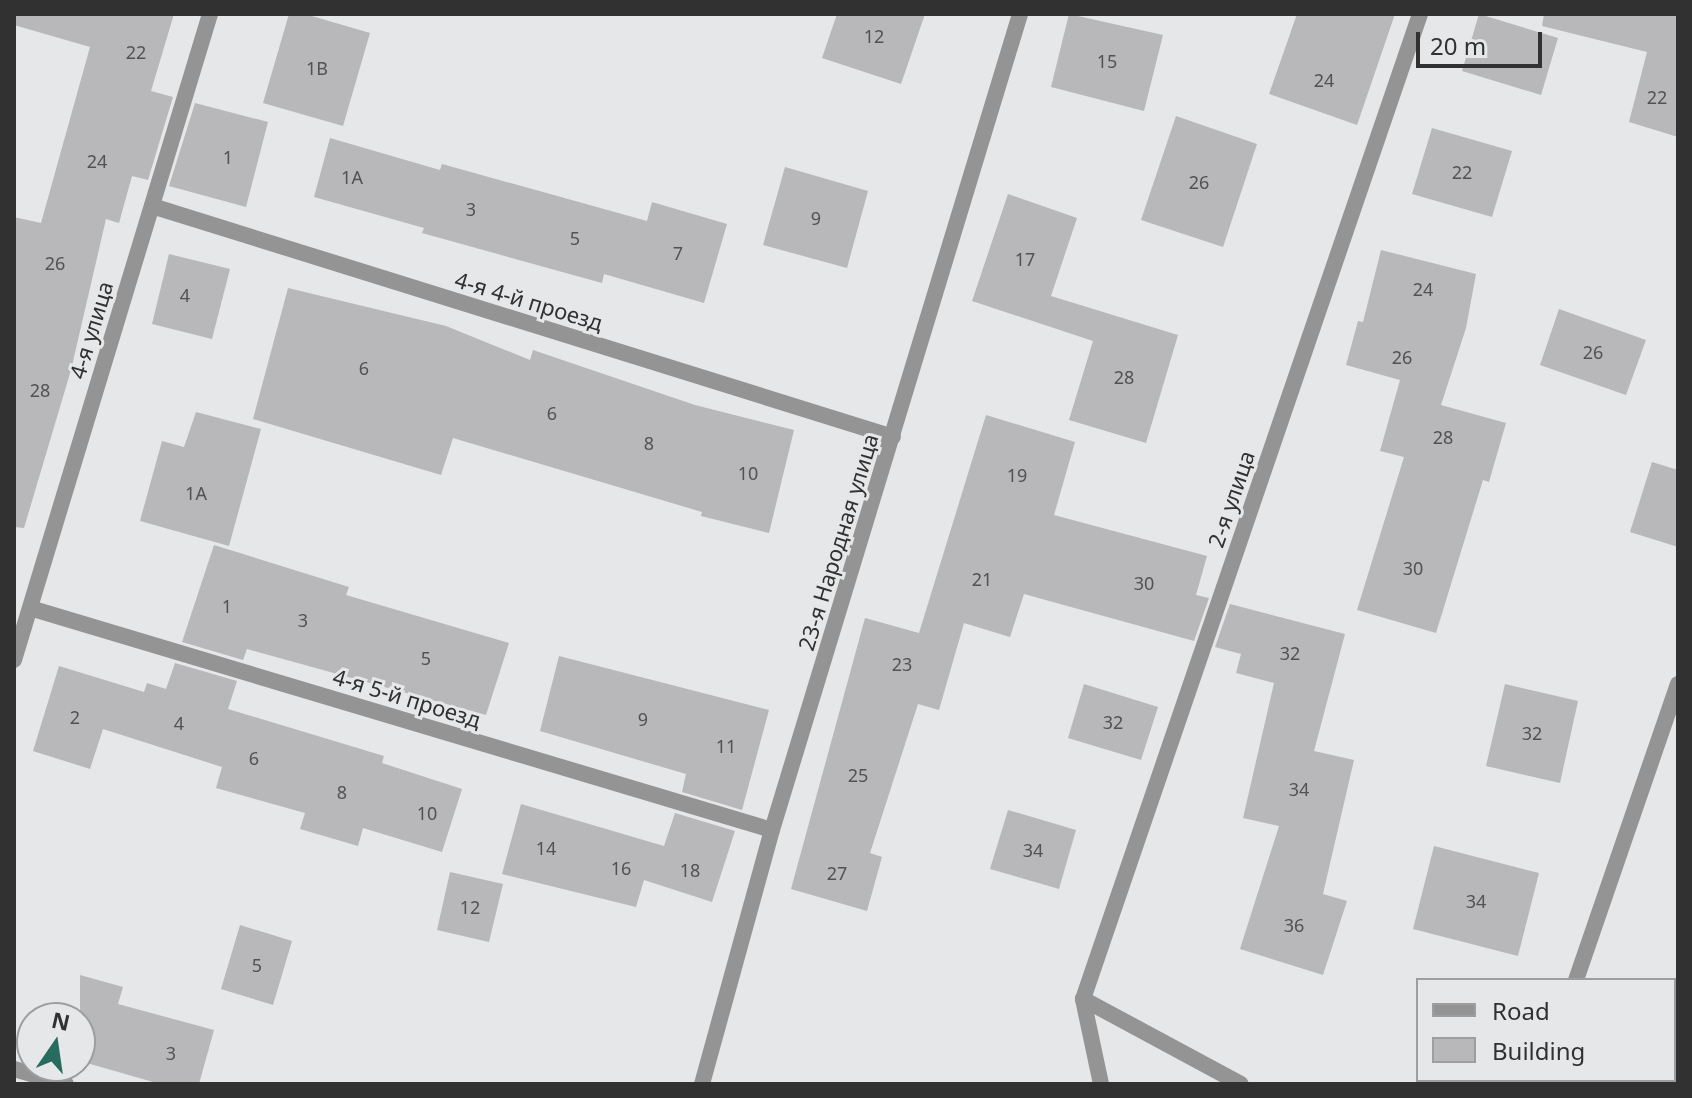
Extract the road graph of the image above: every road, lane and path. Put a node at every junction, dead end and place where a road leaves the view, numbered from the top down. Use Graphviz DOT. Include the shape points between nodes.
graph roads {
  1 [pos="210,14"];
  2 [pos="1020,14"];
  3 [pos="1420,14"];
  4 [pos="152,206"];
  5 [pos="893,437"];
  6 [pos="30,608"];
  7 [pos="14,660"];
  8 [pos="1678,684"];
  9 [pos="772,830"];
  10 [pos="1577,978"];
  11 [pos="1083,999"];
  12 [pos="14,1069"];
  13 [pos="66,1084"];
  14 [pos="702,1084"];
  15 [pos="1101,1084"];
  16 [pos="1241,1084"];
  1 -- 4 [label="street, 4-я улица"];
  2 -- 5 [label="street, 23-я Народная улица"];
  3 -- 11 [label="street, 2-я улица"];
  4 -- 5 [label="street, 4-я 4-й проезд"];
  4 -- 6 [label="street, 4-я улица"];
  5 -- 9 [label="street, 23-я Народная улица"];
  6 -- 7 [label="street, 4-я улица"];
  6 -- 9 [label="street, 4-я 5-й проезд"];
  8 -- 10 [label="street"];
  9 -- 14 [label="street, 23-я Народная улица"];
  11 -- 15 [label="street"];
  11 -- 16 [label="street"];
  12 -- 13 [label="street"];
}
